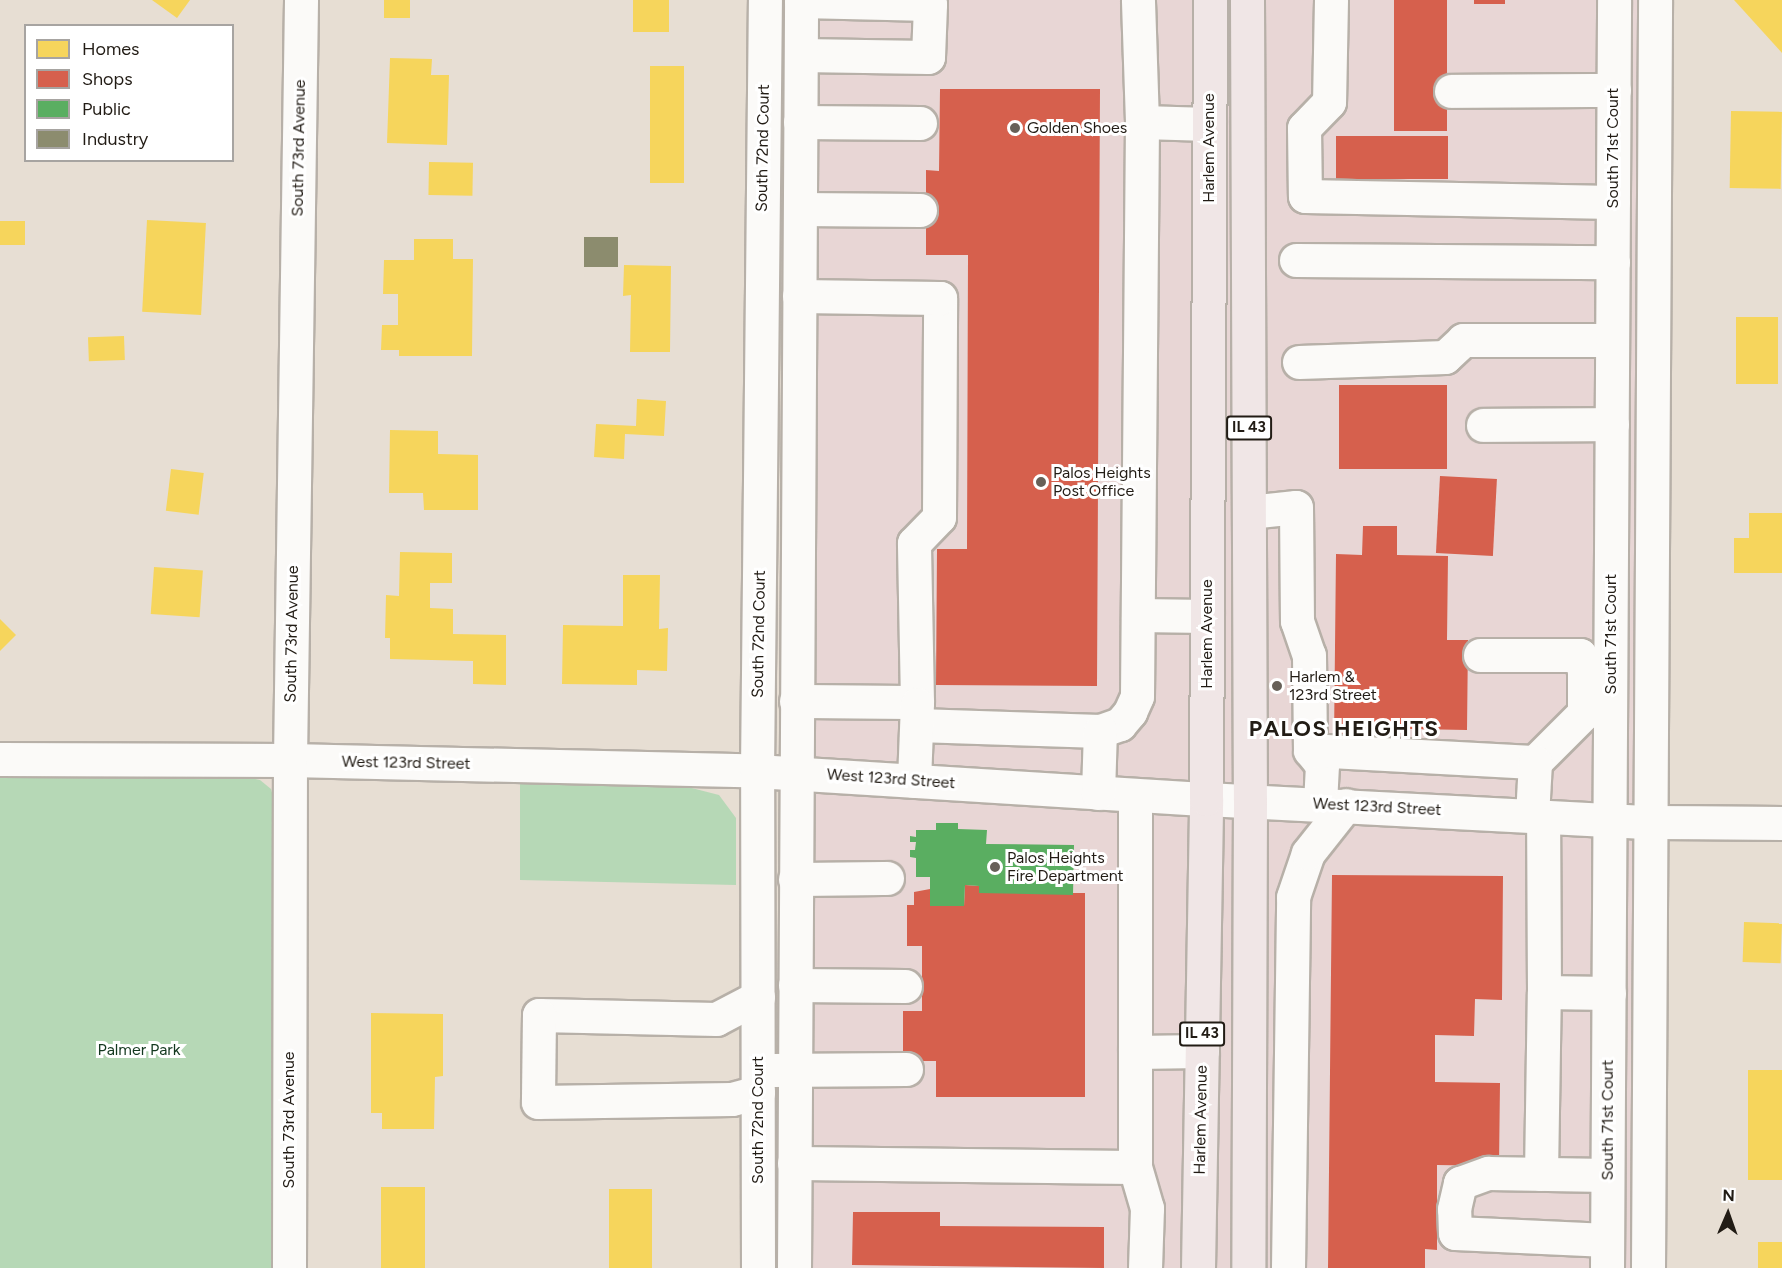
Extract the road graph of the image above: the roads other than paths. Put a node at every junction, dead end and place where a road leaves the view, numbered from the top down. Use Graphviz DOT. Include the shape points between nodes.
graph roads {
  1 [pos="301,0"];
  2 [pos="765,0"];
  3 [pos="801,0"];
  4 [pos="1138,0"];
  5 [pos="1210,0"];
  6 [pos="1247,0"];
  7 [pos="1331,0"];
  8 [pos="1614,0"];
  9 [pos="1655,0"];
  10 [pos="801,55"];
  11 [pos="1614,90"];
  12 [pos="1451,91"];
  13 [pos="800,122"];
  14 [pos="1142,122"];
  15 [pos="920,123"];
  16 [pos="1209,124"];
  17 [pos="1613,202"];
  18 [pos="800,209"];
  19 [pos="920,210"];
  20 [pos="1296,260"];
  21 [pos="1613,262"];
  22 [pos="799,296"];
  23 [pos="1612,340"];
  24 [pos="1299,362"];
  25 [pos="1612,424"];
  26 [pos="1483,425"];
  27 [pos="1249,512"];
  28 [pos="1138,615"];
  29 [pos="1207,616"];
  30 [pos="1480,655"];
  31 [pos="1597,696"];
  32 [pos="796,701"];
  33 [pos="917,713"];
  34 [pos="1100,731"];
  35 [pos="1310,750"];
  36 [pos="0,759"];
  37 [pos="290,760"];
  38 [pos="1535,762"];
  39 [pos="757,771"];
  40 [pos="795,773"];
  41 [pos="914,781"];
  42 [pos="1098,793"];
  43 [pos="1135,795"];
  44 [pos="1206,800"];
  45 [pos="1250,800"];
  46 [pos="1333,805"];
  47 [pos="1538,816"];
  48 [pos="1610,820"];
  49 [pos="1649,822"];
  50 [pos="1782,823"];
  51 [pos="887,878"];
  52 [pos="795,879"];
  53 [pos="795,985"];
  54 [pos="905,986"];
  55 [pos="1544,992"];
  56 [pos="1608,993"];
  57 [pos="758,997"];
  58 [pos="1202,1051"];
  59 [pos="1135,1052"];
  60 [pos="906,1069"];
  61 [pos="795,1070"];
  62 [pos="758,1081"];
  63 [pos="794,1162"];
  64 [pos="1134,1167"];
  65 [pos="1541,1174"];
  66 [pos="1607,1175"];
  67 [pos="1607,1254"];
  68 [pos="289,1268"];
  69 [pos="758,1268"];
  70 [pos="794,1268"];
  71 [pos="1145,1268"];
  72 [pos="1198,1268"];
  73 [pos="1248,1268"];
  74 [pos="1288,1268"];
  75 [pos="1648,1268"];
  1 -- 37 [label="street, South 73rd Avenue"];
  2 -- 39 [label="street, South 72nd Court"];
  3 -- 10 [label="street"];
  3 -- 10 [label="street" via="930,4 928,57"];
  4 -- 14 [label="street"];
  5 -- 16 [label="main road, Harlem Avenue / IL 43"];
  6 -- 27 [label="main road, IL 43"];
  7 -- 17 [label="street" via="1329,102 1304,128 1305,196"];
  8 -- 11 [label="street, South 71st Court"];
  9 -- 49 [label="street"];
  10 -- 13 [label="street"];
  11 -- 12 [label="street"];
  11 -- 17 [label="street, South 71st Court"];
  13 -- 15 [label="street"];
  13 -- 18 [label="street"];
  14 -- 16 [label="street"];
  14 -- 28 [label="street"];
  16 -- 29 [label="main road, Harlem Avenue / IL 43"];
  17 -- 21 [label="street, South 71st Court"];
  18 -- 19 [label="street"];
  18 -- 22 [label="street"];
  20 -- 21 [label="street"];
  21 -- 23 [label="street, South 71st Court"];
  22 -- 32 [label="street"];
  22 -- 33 [label="street" via="940,298 939,517 914,543"];
  23 -- 24 [label="street" via="1462,340 1445,357"];
  23 -- 25 [label="street, South 71st Court"];
  25 -- 26 [label="street"];
  25 -- 31 [label="street, South 71st Court"];
  27 -- 35 [label="street" via="1296,507 1297,621 1309,656"];
  27 -- 45 [label="main road, IL 43"];
  28 -- 29 [label="street"];
  28 -- 34 [label="street" via="1137,696 1120,724"];
  29 -- 44 [label="main road, Harlem Avenue / IL 43"];
  30 -- 31 [label="street" via="1580,655"];
  31 -- 38 [label="street"];
  31 -- 48 [label="street, South 71st Court"];
  32 -- 33 [label="street"];
  32 -- 40 [label="street"];
  33 -- 34 [label="street"];
  33 -- 41 [label="street"];
  34 -- 42 [label="street"];
  35 -- 38 [label="street"];
  35 -- 46 [label="street" via="1322,765"];
  36 -- 37 [label="street, West 123rd Street"];
  37 -- 39 [label="street, West 123rd Street"];
  37 -- 68 [label="street, South 73rd Avenue"];
  38 -- 47 [label="street"];
  39 -- 40 [label="street, West 123rd Street"];
  39 -- 57 [label="street, South 72nd Court"];
  40 -- 41 [label="street, West 123rd Street"];
  40 -- 52 [label="street"];
  41 -- 42 [label="street, West 123rd Street"];
  42 -- 43 [label="street, West 123rd Street"];
  43 -- 44 [label="street, West 123rd Street"];
  43 -- 59 [label="street"];
  44 -- 45 [label="street, West 123rd Street"];
  44 -- 58 [label="main road, Harlem Avenue / IL 43"];
  45 -- 46 [label="street, West 123rd Street"];
  45 -- 73 [label="main road, IL 43"];
  46 -- 47 [label="street, West 123rd Street"];
  46 -- 74 [label="street" via="1308,853 1293,897"];
  47 -- 48 [label="street, West 123rd Street"];
  47 -- 55 [label="street"];
  48 -- 49 [label="street, West 123rd Street"];
  48 -- 56 [label="street, South 71st Court"];
  49 -- 50 [label="street, West 123rd Street"];
  49 -- 75 [label="street"];
  51 -- 52 [label="street"];
  52 -- 53 [label="street"];
  53 -- 54 [label="street"];
  53 -- 61 [label="street"];
  55 -- 56 [label="street"];
  55 -- 65 [label="street"];
  56 -- 66 [label="street, South 71st Court"];
  57 -- 62 [label="street, South 72nd Court"];
  57 -- 62 [label="street" via="716,1019 539,1015 538,1102 732,1099"];
  58 -- 59 [label="street"];
  58 -- 72 [label="main road, Harlem Avenue / IL 43"];
  59 -- 64 [label="street"];
  60 -- 61 [label="street"];
  61 -- 62 [label="street"];
  61 -- 63 [label="street"];
  62 -- 69 [label="street, South 72nd Court"];
  63 -- 64 [label="street"];
  63 -- 70 [label="street"];
  64 -- 71 [label="street" via="1147,1208"];
  65 -- 66 [label="street"];
  65 -- 67 [label="street" via="1488,1173 1460,1183 1455,1233"];
  66 -- 67 [label="street, South 71st Court"];
}
